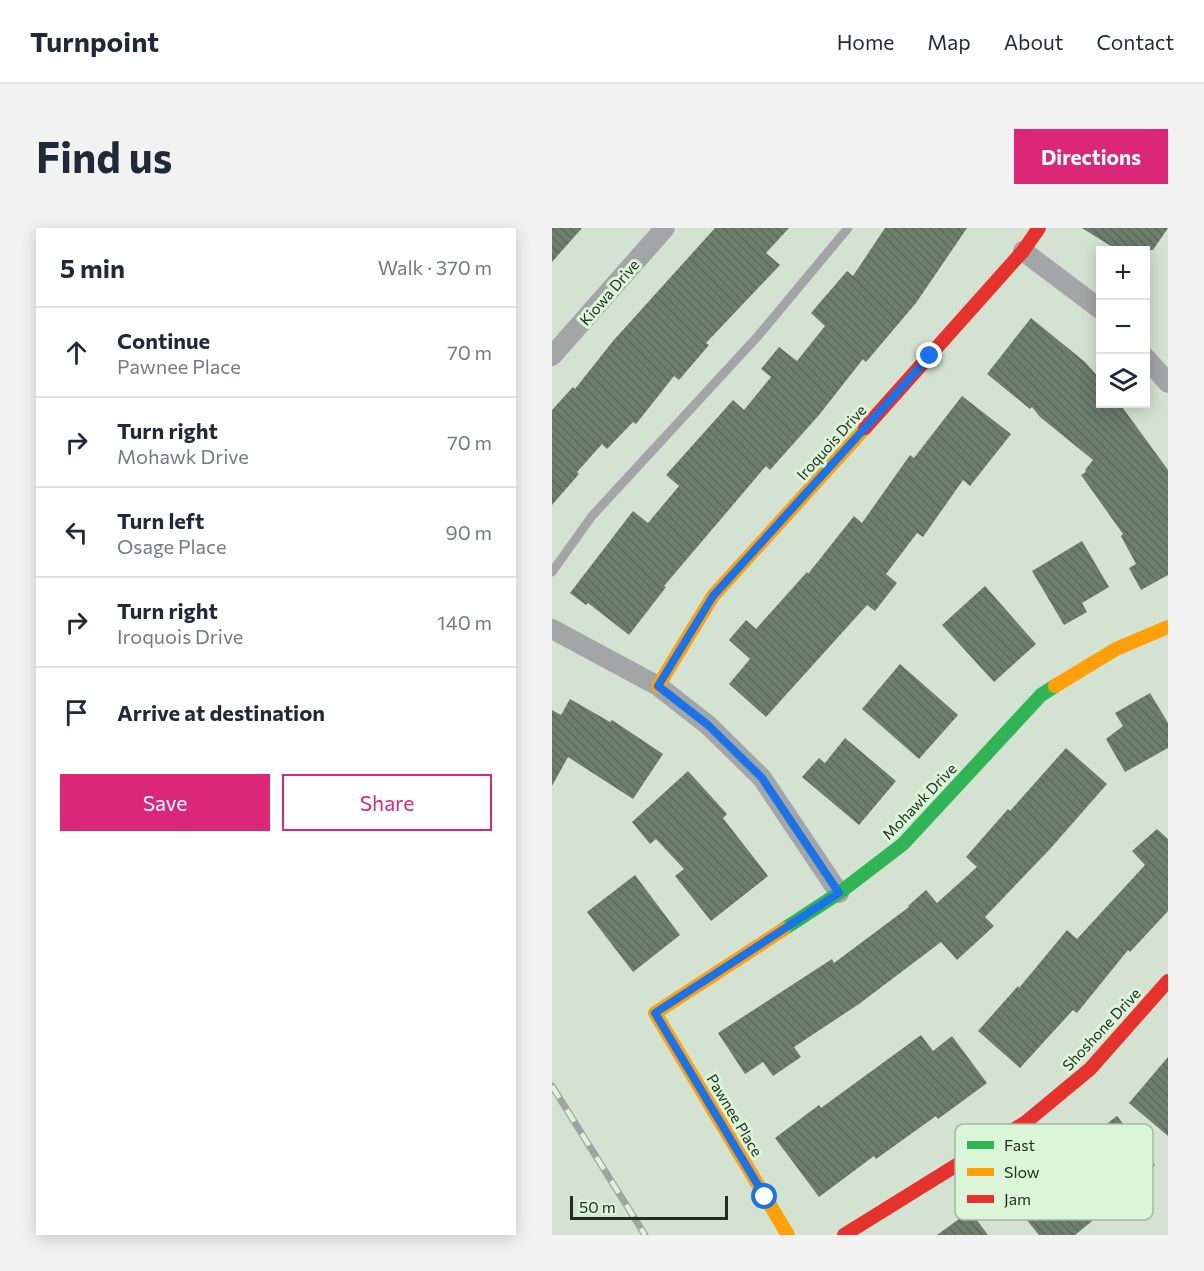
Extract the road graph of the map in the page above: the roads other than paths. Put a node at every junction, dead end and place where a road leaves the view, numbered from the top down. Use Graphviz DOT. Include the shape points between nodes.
graph roads {
  1 [pos="665,228"];
  2 [pos="848,228"];
  3 [pos="1040,228"];
  4 [pos="1023,251"];
  5 [pos="1096,305"];
  6 [pos="552,356"];
  7 [pos="1150,363"];
  8 [pos="1168,383"];
  9 [pos="552,572"];
  10 [pos="1168,627"];
  11 [pos="552,629"];
  12 [pos="658,686"];
  13 [pos="839,893"];
  14 [pos="1168,981"];
  15 [pos="655,1013"];
  16 [pos="1023,1124"];
  17 [pos="955,1166"];
  18 [pos="788,1235"];
  19 [pos="844,1235"];
  1 -- 6 [label="street, Kiowa Drive"];
  2 -- 9 [label="lane" via="758,336 592,516"];
  3 -- 4 [label="street, Iroquois Drive"];
  4 -- 5 [label="street"];
  4 -- 12 [label="street, Iroquois Drive" via="713,596"];
  7 -- 8 [label="street"];
  10 -- 13 [label="street, Mohawk Drive" via="1116,649 1041,695 903,844"];
  11 -- 12 [label="street"];
  12 -- 13 [label="street" via="708,725 762,778"];
  13 -- 15 [label="street, Mohawk Drive"];
  14 -- 16 [label="street, Shoshone Drive" via="1090,1069"];
  15 -- 18 [label="street, Pawnee Place"];
  17 -- 19 [label="street, Shoshone Drive"];
}
